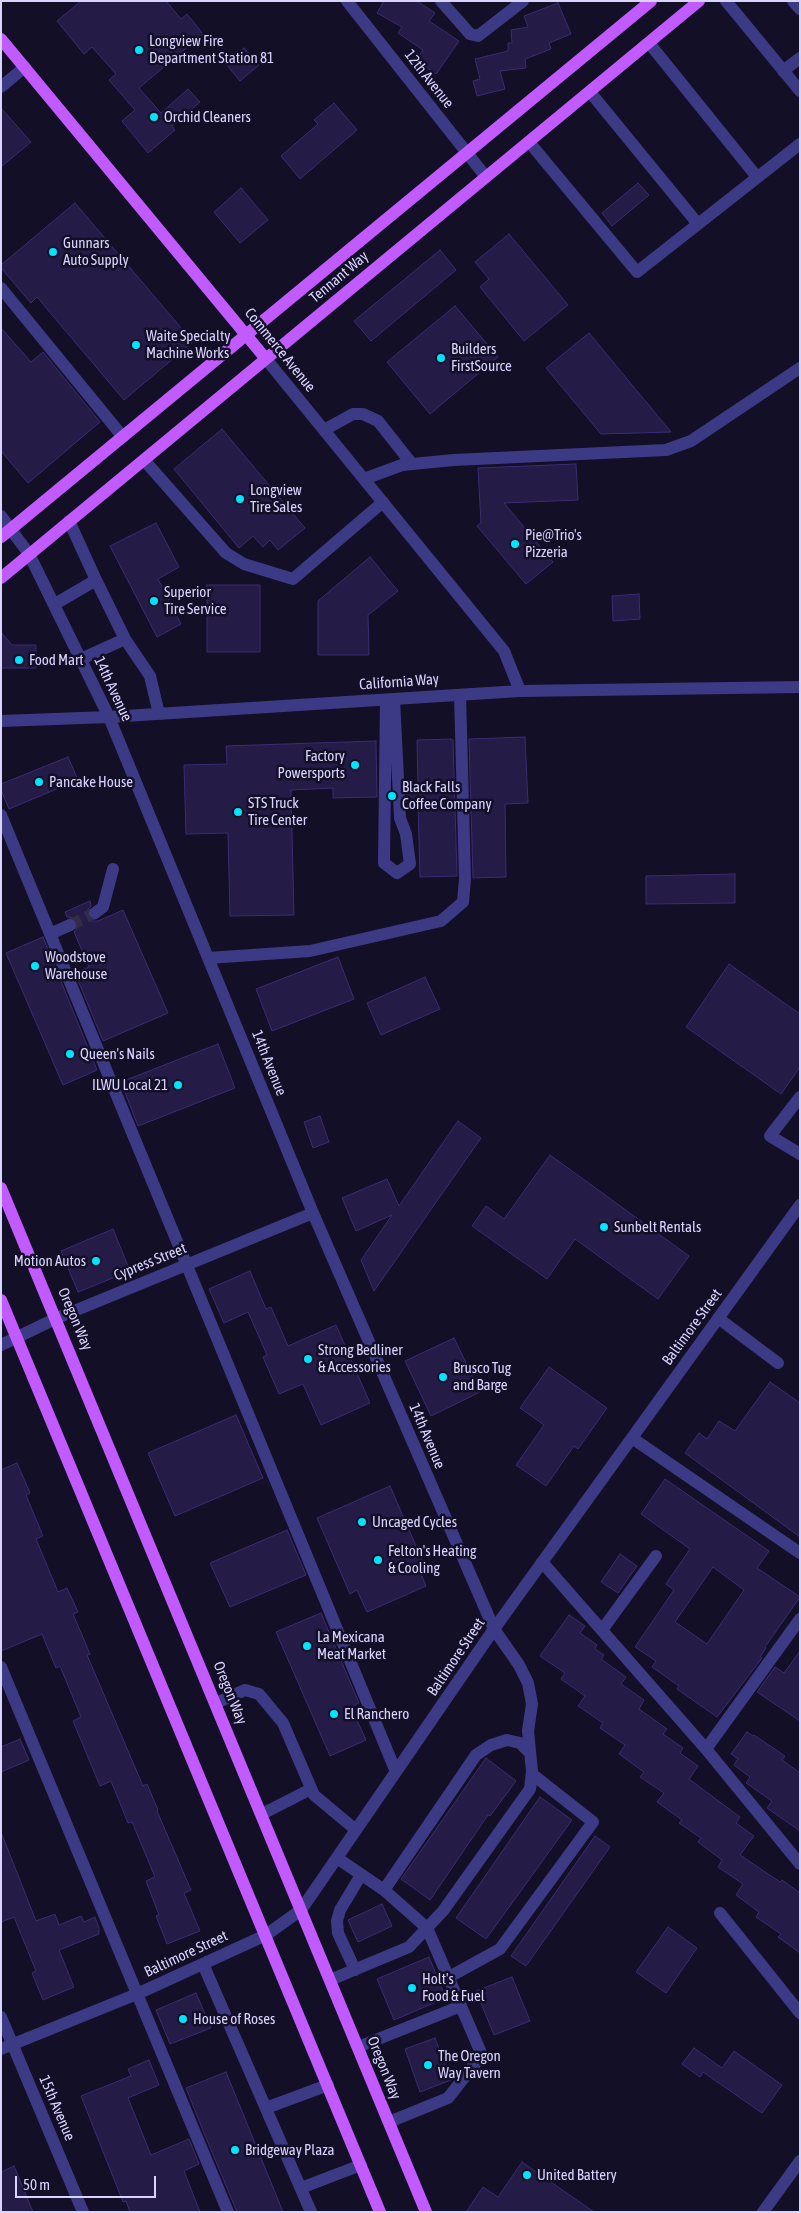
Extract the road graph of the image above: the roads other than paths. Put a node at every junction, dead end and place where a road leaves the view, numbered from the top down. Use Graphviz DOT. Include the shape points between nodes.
graph roads {
  1 [pos="347,1"];
  2 [pos="441,1"];
  3 [pos="523,1"];
  4 [pos="651,1"];
  5 [pos="699,1"];
  6 [pos="726,1"];
  7 [pos="793,1"];
  8 [pos="800,10"];
  9 [pos="1,38"];
  10 [pos="649,43"];
  11 [pos="800,58"];
  12 [pos="25,67"];
  13 [pos="783,72"];
  14 [pos="1,87"];
  15 [pos="800,91"];
  16 [pos="590,92"];
  17 [pos="528,142"];
  18 [pos="800,144"];
  19 [pos="467,153"];
  20 [pos="486,177"];
  21 [pos="757,177"];
  22 [pos="698,224"];
  23 [pos="1,288"];
  24 [pos="246,334"];
  25 [pos="266,359"];
  26 [pos="800,368"];
  27 [pos="324,430"];
  28 [pos="123,437"];
  29 [pos="144,460"];
  30 [pos="412,464"];
  31 [pos="364,479"];
  32 [pos="383,502"];
  33 [pos="1,516"];
  34 [pos="69,521"];
  35 [pos="6,533"];
  36 [pos="29,554"];
  37 [pos="1,578"];
  38 [pos="96,580"];
  39 [pos="55,604"];
  40 [pos="125,639"];
  41 [pos="81,659"];
  42 [pos="800,687"];
  43 [pos="520,691"];
  44 [pos="460,695"];
  45 [pos="390,699"];
  46 [pos="159,714"];
  47 [pos="109,717"];
  48 [pos="1,721"];
  49 [pos="1,815"];
  50 [pos="113,869"];
  51 [pos="94,913"];
  52 [pos="70,924"];
  53 [pos="50,934"];
  54 [pos="208,958"];
  55 [pos="800,1097"];
  56 [pos="800,1154"];
  57 [pos="1,1188"];
  58 [pos="800,1205"];
  59 [pos="313,1212"];
  60 [pos="187,1265"];
  61 [pos="1,1300"];
  62 [pos="57,1318"];
  63 [pos="718,1318"];
  64 [pos="17,1338"];
  65 [pos="1,1345"];
  66 [pos="778,1363"];
  67 [pos="632,1438"];
  68 [pos="800,1553"];
  69 [pos="656,1556"];
  70 [pos="542,1562"];
  71 [pos="800,1618"];
  72 [pos="494,1629"];
  73 [pos="602,1630"];
  74 [pos="1,1667"];
  75 [pos="216,1703"];
  76 [pos="706,1749"];
  77 [pos="529,1752"];
  78 [pos="396,1772"];
  79 [pos="532,1774"];
  80 [pos="311,1789"];
  81 [pos="262,1814"];
  82 [pos="356,1830"];
  83 [pos="337,1858"];
  84 [pos="800,1864"];
  85 [pos="361,1875"];
  86 [pos="384,1890"];
  87 [pos="301,1910"];
  88 [pos="720,1913"];
  89 [pos="427,1928"];
  90 [pos="266,1935"];
  91 [pos="203,1964"];
  92 [pos="355,1970"];
  93 [pos="449,1976"];
  94 [pos="330,1980"];
  95 [pos="137,1994"];
  96 [pos="461,2006"];
  97 [pos="800,2013"];
  98 [pos="1,2017"];
  99 [pos="7,2046"];
  100 [pos="358,2047"];
  101 [pos="328,2085"];
  102 [pos="266,2108"];
  103 [pos="389,2122"];
  104 [pos="800,2161"];
  105 [pos="361,2165"];
  106 [pos="301,2188"];
  107 [pos="83,2212"];
  108 [pos="228,2212"];
  109 [pos="311,2212"];
  110 [pos="380,2212"];
  111 [pos="426,2212"];
  112 [pos="763,2212"];
  1 -- 19 [label="street, 12th Avenue"];
  2 -- 3 [label="street" via="470,34 478,36"];
  4 -- 19 [label="main road, Tennant Way"];
  5 -- 10 [label="main road, Tennant Way"];
  6 -- 13 [label="street"];
  7 -- 8 [label="street"];
  9 -- 12 [label="main road, Commerce Avenue"];
  10 -- 16 [label="main road, Tennant Way"];
  10 -- 21 [label="street"];
  11 -- 13 [label="street"];
  12 -- 14 [label="street"];
  12 -- 24 [label="main road, Commerce Avenue"];
  13 -- 15 [label="street"];
  16 -- 17 [label="main road, Tennant Way"];
  16 -- 22 [label="street"];
  17 -- 20 [label="main road, Tennant Way"];
  17 -- 22 [label="street" via="637,272"];
  18 -- 21 [label="street"];
  19 -- 20 [label="street, 12th Avenue"];
  19 -- 24 [label="main road, Tennant Way"];
  20 -- 25 [label="main road, Tennant Way"];
  21 -- 22 [label="street"];
  23 -- 28 [label="street"];
  24 -- 25 [label="main road, Commerce Avenue"];
  24 -- 28 [label="main road, Tennant Way"];
  25 -- 27 [label="street, Commerce Avenue"];
  25 -- 29 [label="main road, Tennant Way"];
  26 -- 30 [label="street" via="691,441 666,450"];
  27 -- 30 [label="street" via="352,414 363,414 378,421"];
  27 -- 31 [label="street, Commerce Avenue"];
  28 -- 35 [label="main road, Tennant Way"];
  29 -- 32 [label="street" via="226,553 244,564 293,579"];
  29 -- 34 [label="main road, Tennant Way"];
  30 -- 31 [label="street"];
  31 -- 32 [label="street, Commerce Avenue"];
  32 -- 43 [label="street, Commerce Avenue" via="504,652"];
  33 -- 35 [label="street, 14th Avenue"];
  34 -- 36 [label="main road, Tennant Way"];
  34 -- 38 [label="street"];
  35 -- 36 [label="street, 14th Avenue"];
  36 -- 37 [label="main road, Tennant Way"];
  36 -- 39 [label="street, 14th Avenue"];
  38 -- 39 [label="street"];
  38 -- 40 [label="street"];
  39 -- 41 [label="street, 14th Avenue"];
  40 -- 41 [label="street"];
  40 -- 46 [label="street" via="150,676"];
  41 -- 47 [label="street, 14th Avenue"];
  42 -- 43 [label="street, California Way"];
  43 -- 44 [label="street, California Way"];
  44 -- 45 [label="street, California Way"];
  44 -- 54 [label="street" via="463,902 441,921 310,951"];
  45 -- 45 [label="street" via="384,863 397,873 410,864 400,818"];
  45 -- 46 [label="street, California Way"];
  46 -- 47 [label="street, California Way"];
  47 -- 48 [label="street, California Way"];
  47 -- 54 [label="street, 14th Avenue"];
  49 -- 53 [label="street"];
  50 -- 51 [label="street" via="103,907"];
  52 -- 53 [label="street"];
  53 -- 60 [label="street"];
  54 -- 59 [label="street, 14th Avenue"];
  55 -- 56 [label="street" via="770,1136"];
  57 -- 62 [label="main road, Oregon Way"];
  58 -- 63 [label="street, Baltimore Street"];
  59 -- 60 [label="street, Cypress Street"];
  59 -- 72 [label="street, 14th Avenue"];
  60 -- 62 [label="street, Cypress Street"];
  60 -- 78 [label="street"];
  61 -- 64 [label="main road"];
  62 -- 64 [label="street, Cypress Street"];
  62 -- 75 [label="main road, Oregon Way"];
  63 -- 66 [label="street"];
  63 -- 67 [label="street, Baltimore Street"];
  64 -- 65 [label="street, Cypress Street"];
  64 -- 90 [label="main road"];
  67 -- 68 [label="street"];
  67 -- 70 [label="street, Baltimore Street"];
  69 -- 73 [label="street"];
  70 -- 72 [label="street, Baltimore Street"];
  70 -- 73 [label="street"];
  71 -- 76 [label="street"];
  72 -- 77 [label="street, 14th Avenue" via="528,1684 532,1704"];
  72 -- 78 [label="street, Baltimore Street"];
  73 -- 76 [label="street"];
  74 -- 95 [label="street"];
  75 -- 80 [label="street" via="245,1690 259,1694 282,1723"];
  75 -- 81 [label="main road, Oregon Way"];
  76 -- 84 [label="street"];
  77 -- 79 [label="street, 14th Avenue"];
  77 -- 86 [label="street" via="520,1743 507,1740 491,1745 476,1756"];
  78 -- 82 [label="street, Baltimore Street"];
  79 -- 89 [label="street" via="530,1789 443,1911"];
  79 -- 93 [label="street" via="593,1822 500,1949"];
  80 -- 81 [label="street"];
  80 -- 82 [label="street"];
  81 -- 87 [label="main road, Oregon Way"];
  82 -- 83 [label="street, Baltimore Street"];
  83 -- 85 [label="street"];
  83 -- 87 [label="street, Baltimore Street"];
  85 -- 86 [label="street"];
  85 -- 92 [label="street" via="342,1905 337,1922 338,1933"];
  86 -- 89 [label="street"];
  87 -- 90 [label="street, Baltimore Street"];
  87 -- 94 [label="main road, Oregon Way"];
  88 -- 97 [label="street"];
  89 -- 92 [label="street" via="409,1947"];
  89 -- 93 [label="street"];
  90 -- 91 [label="street, Baltimore Street"];
  90 -- 101 [label="main road"];
  91 -- 95 [label="street, Baltimore Street"];
  91 -- 102 [label="street"];
  92 -- 94 [label="street"];
  93 -- 96 [label="street"];
  94 -- 100 [label="main road, Oregon Way"];
  95 -- 99 [label="street, Baltimore Street"];
  95 -- 108 [label="street"];
  96 -- 100 [label="street"];
  96 -- 103 [label="street" via="482,2055 448,2098"];
  98 -- 99 [label="street, 15th Avenue"];
  99 -- 107 [label="street, 15th Avenue"];
  100 -- 103 [label="main road, Oregon Way"];
  101 -- 102 [label="street"];
  101 -- 105 [label="main road"];
  102 -- 106 [label="street"];
  103 -- 111 [label="main road, Oregon Way"];
  104 -- 112 [label="street"];
  105 -- 106 [label="street"];
  105 -- 110 [label="main road"];
  106 -- 109 [label="street"];
}
